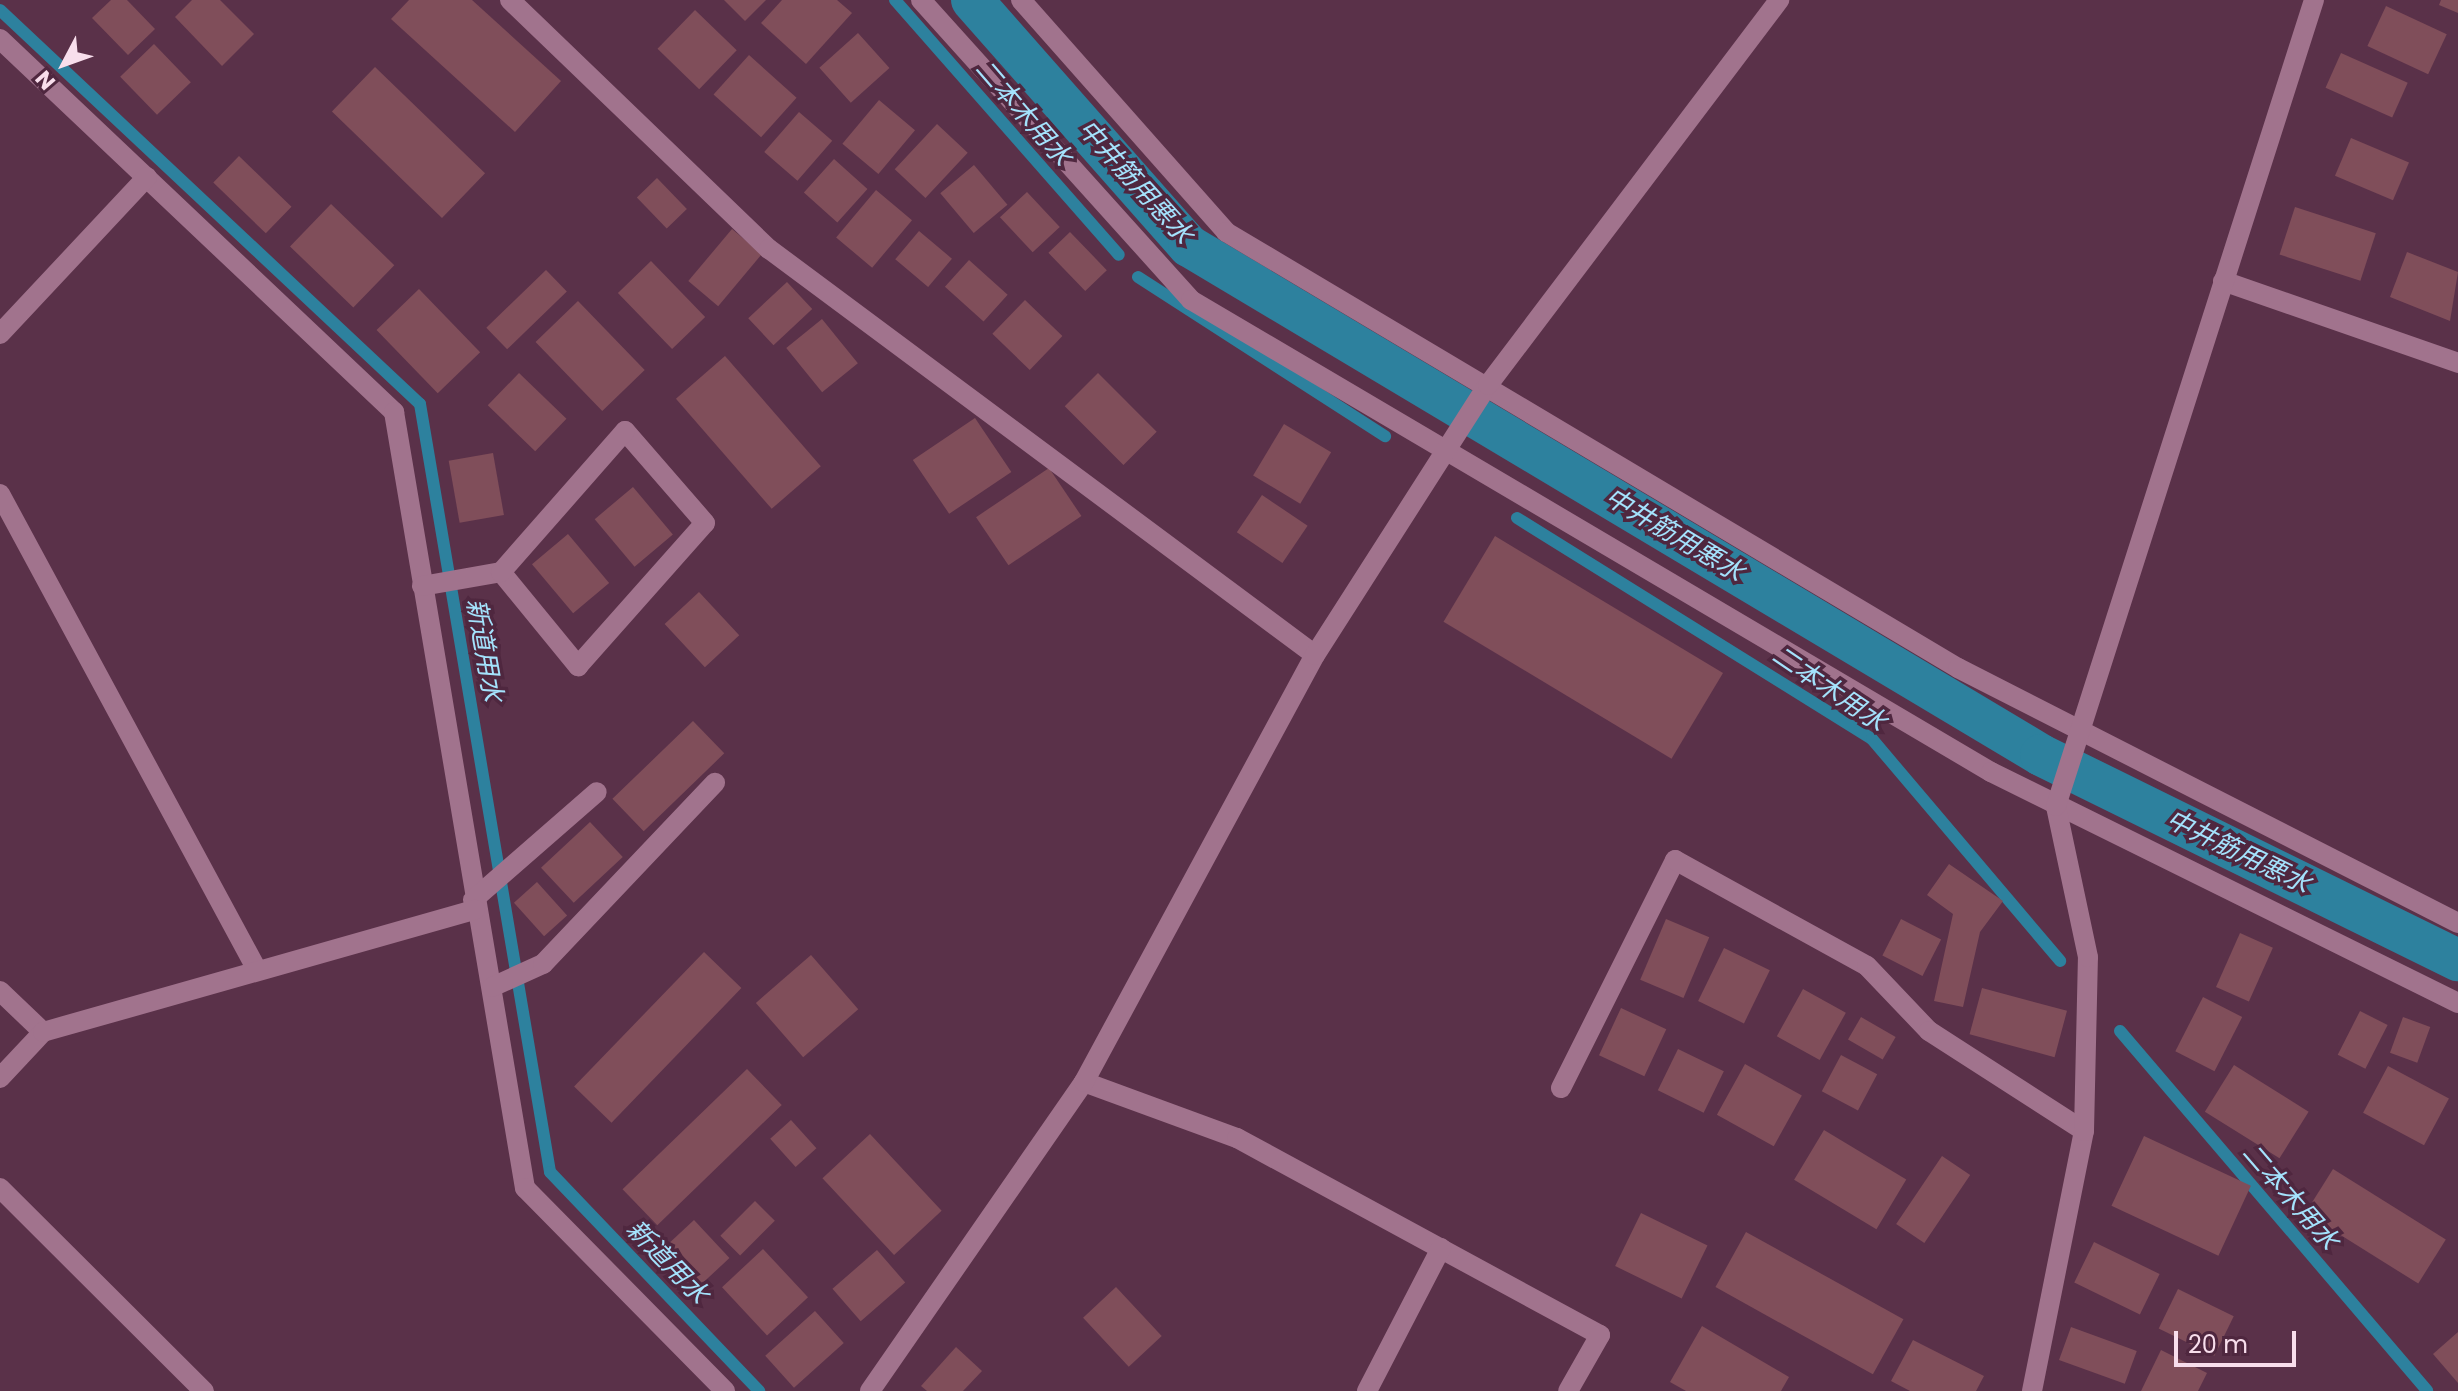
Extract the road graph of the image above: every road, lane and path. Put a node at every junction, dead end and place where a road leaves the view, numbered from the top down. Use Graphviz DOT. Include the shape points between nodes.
graph roads {
  1 [pos="510,0"];
  2 [pos="921,0"];
  3 [pos="1021,0"];
  4 [pos="1779,0"];
  5 [pos="2314,0"];
  6 [pos="0,39"];
  7 [pos="147,177"];
  8 [pos="2223,281"];
  9 [pos="0,334"];
  10 [pos="2458,363"];
  11 [pos="1484,392"];
  12 [pos="1448,448"];
  13 [pos="0,494"];
  14 [pos="501,572"];
  15 [pos="426,585"];
  16 [pos="1315,655"];
  17 [pos="2077,734"];
  18 [pos="715,783"];
  19 [pos="597,792"];
  20 [pos="2056,806"];
  21 [pos="474,905"];
  22 [pos="2458,923"];
  23 [pos="257,970"];
  24 [pos="492,987"];
  25 [pos="0,991"];
  26 [pos="2458,1003"];
  27 [pos="43,1032"];
  28 [pos="0,1078"];
  29 [pos="1084,1082"];
  30 [pos="1561,1088"];
  31 [pos="2084,1131"];
  32 [pos="0,1188"];
  33 [pos="1441,1248"];
  34 [pos="204,1391"];
  35 [pos="725,1391"];
  36 [pos="870,1391"];
  37 [pos="1367,1391"];
  38 [pos="1568,1391"];
  39 [pos="2032,1391"];
  1 -- 16 [label="street" via="769,249"];
  2 -- 12 [label="street" via="1191,300"];
  3 -- 11 [label="street" via="1226,232"];
  4 -- 11 [label="street"];
  5 -- 8 [label="street"];
  6 -- 7 [label="street"];
  7 -- 9 [label="street"];
  7 -- 15 [label="street" via="394,412"];
  8 -- 10 [label="street"];
  8 -- 17 [label="street"];
  11 -- 12 [label="street"];
  11 -- 17 [label="street"];
  12 -- 16 [label="street"];
  12 -- 20 [label="street"];
  13 -- 23 [label="street"];
  14 -- 14 [label="street" via="578,666 705,523 625,431"];
  14 -- 15 [label="street"];
  15 -- 21 [label="street"];
  16 -- 29 [label="street"];
  17 -- 20 [label="street"];
  17 -- 22 [label="street"];
  18 -- 24 [label="street" via="543,964"];
  19 -- 21 [label="street"];
  20 -- 26 [label="street"];
  20 -- 31 [label="street" via="2088,957"];
  21 -- 23 [label="street"];
  21 -- 24 [label="street"];
  23 -- 27 [label="street"];
  24 -- 35 [label="street" via="525,1188"];
  25 -- 27 [label="street"];
  27 -- 28 [label="street"];
  29 -- 33 [label="street" via="1237,1138"];
  29 -- 36 [label="street"];
  30 -- 31 [label="street" via="1675,860 1867,966 1929,1031"];
  31 -- 39 [label="street"];
  32 -- 34 [label="street"];
  33 -- 37 [label="street"];
  33 -- 38 [label="street" via="1600,1335"];
}
